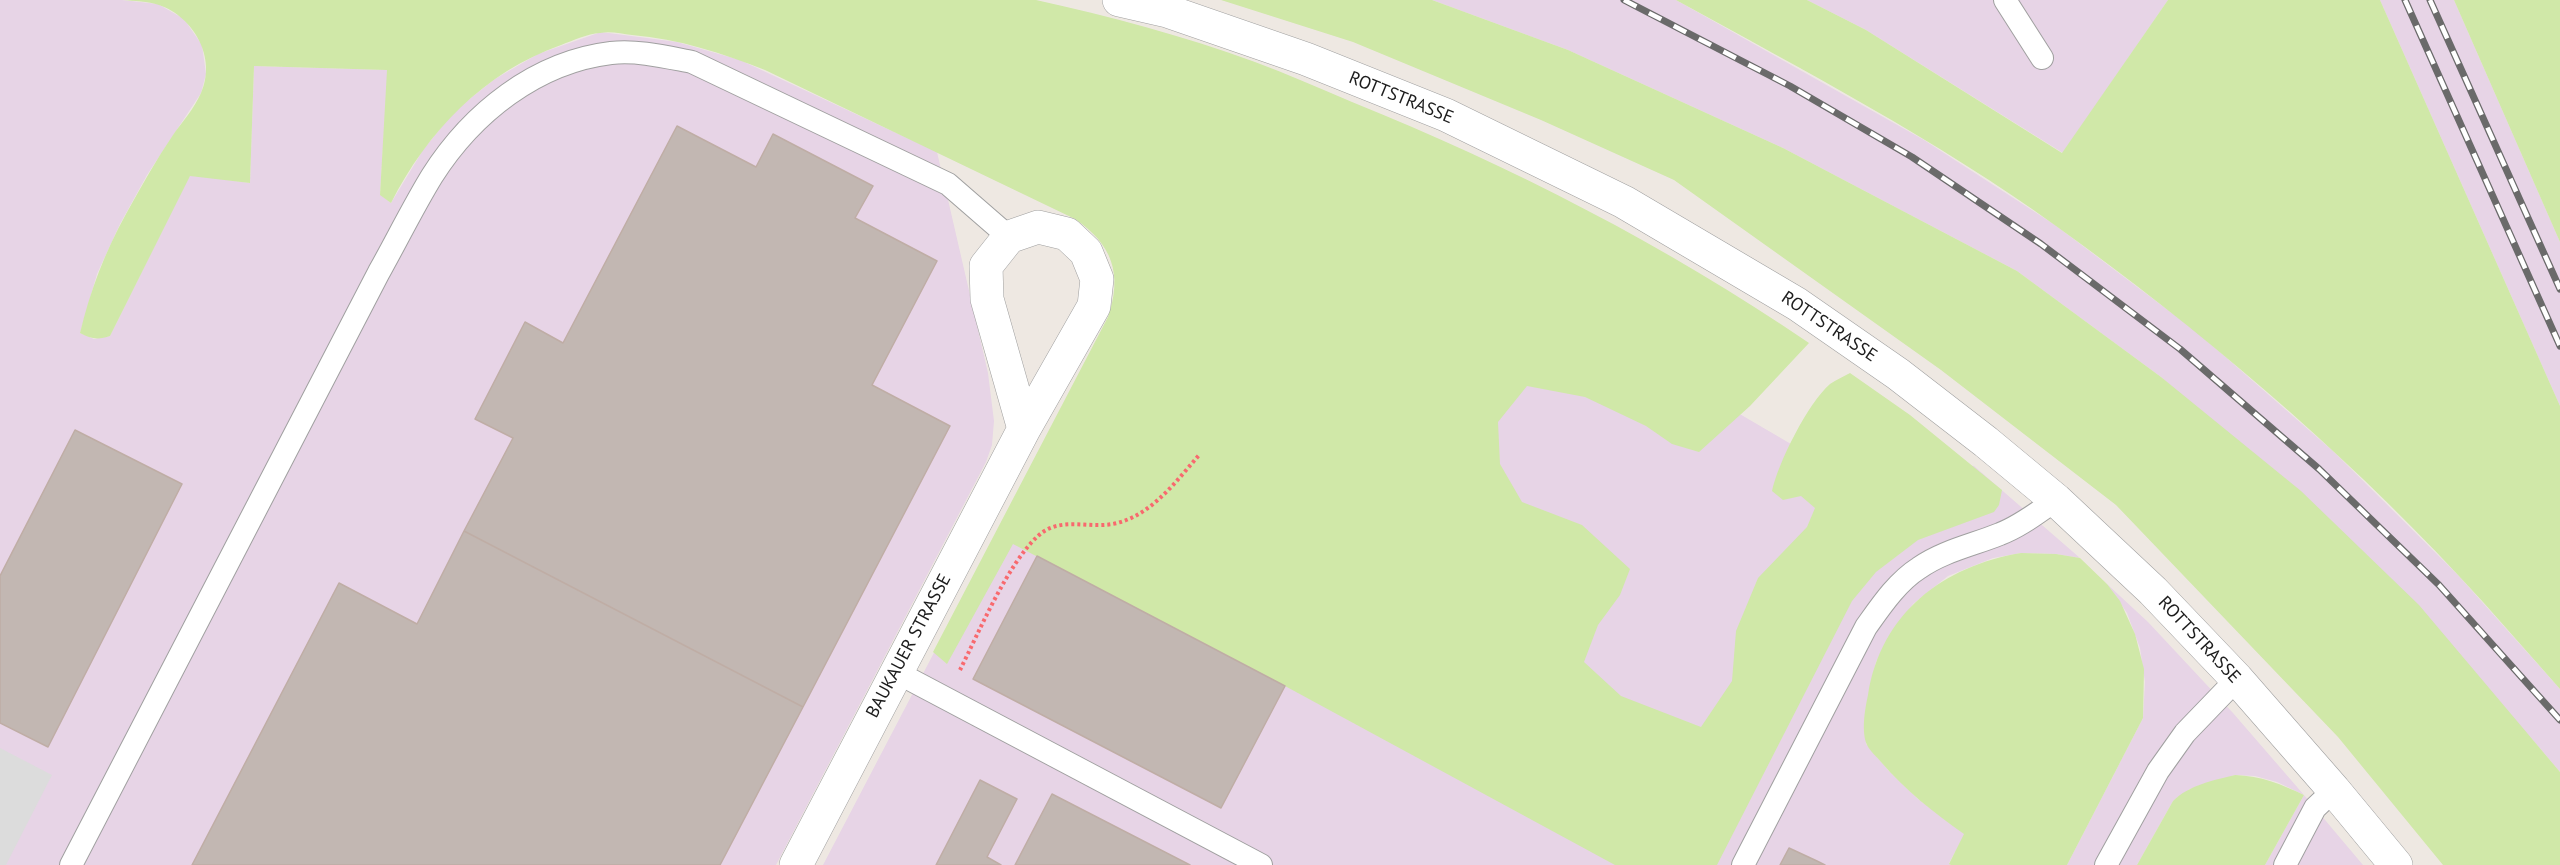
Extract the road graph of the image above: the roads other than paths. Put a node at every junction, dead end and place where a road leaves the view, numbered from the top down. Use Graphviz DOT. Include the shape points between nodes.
graph roads {
  1 [pos="1119,0"];
  2 [pos="2005,0"];
  3 [pos="2042,58"];
  4 [pos="1009,237"];
  5 [pos="1024,429"];
  6 [pos="2056,500"];
  7 [pos="896,672"];
  8 [pos="2237,679"];
  9 [pos="2334,790"];
  10 [pos="71,865"];
  11 [pos="796,865"];
  12 [pos="1261,865"];
  13 [pos="1743,865"];
  14 [pos="2106,865"];
  15 [pos="2285,865"];
  16 [pos="2396,865"];
  1 -- 6 [label="street, ROTTSTRASSE" via="1167,11 1435,110 1624,202 1806,310 1898,374"];
  2 -- 3 [label="lane"];
  4 -- 5 [label="street" via="986,266 987,299"];
  4 -- 5 [label="street, BAUKAUER STRASSE" via="1038,227 1067,234 1086,252 1096,279 1094,306"];
  4 -- 10 [label="lane" via="948,184 692,62 613,52 570,60 499,100 465,133 433,174"];
  5 -- 7 [label="street, BAUKAUER STRASSE"];
  6 -- 8 [label="street, ROTTSTRASSE" via="2153,591"];
  6 -- 13 [label="lane" via="2001,534 1957,548 1918,568 1885,600 1866,627"];
  7 -- 11 [label="street, BAUKAUER STRASSE"];
  7 -- 12 [label="lane"];
  8 -- 9 [label="street, ROTTSTRASSE"];
  8 -- 14 [label="lane" via="2186,733 2158,771"];
  9 -- 15 [label="lane" via="2315,808"];
  9 -- 16 [label="street, ROTTSTRASSE"];
}
